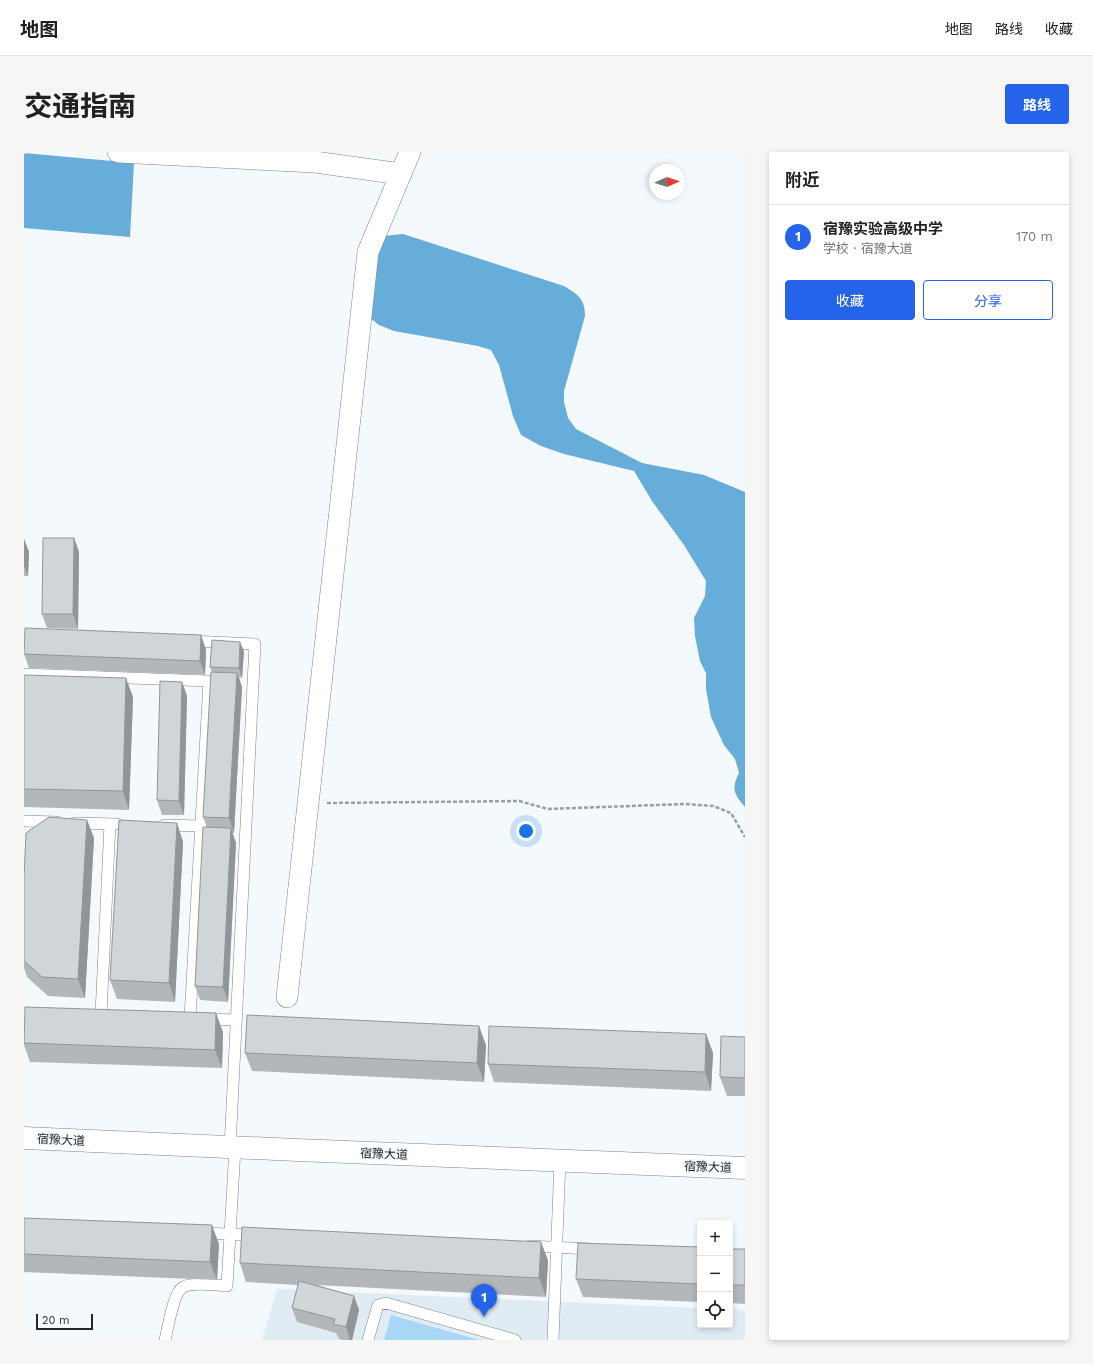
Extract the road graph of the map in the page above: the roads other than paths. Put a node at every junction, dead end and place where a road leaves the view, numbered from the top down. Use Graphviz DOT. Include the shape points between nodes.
graph roads {
  1 [pos="118,152"];
  2 [pos="410,152"];
  3 [pos="401,174"];
  4 [pos="178,641"];
  5 [pos="24,674"];
  6 [pos="24,821"];
  7 [pos="110,824"];
  8 [pos="125,824"];
  9 [pos="156,825"];
  10 [pos="201,826"];
  11 [pos="287,997"];
  12 [pos="101,1014"];
  13 [pos="176,1018"];
  14 [pos="190,1018"];
  15 [pos="236,1020"];
  16 [pos="24,1138"];
  17 [pos="232,1148"];
  18 [pos="560,1161"];
  19 [pos="745,1168"];
  20 [pos="191,1232"];
  21 [pos="230,1234"];
  22 [pos="270,1235"];
  23 [pos="517,1246"];
  24 [pos="557,1247"];
  25 [pos="605,1249"];
  26 [pos="164,1340"];
  27 [pos="368,1340"];
  28 [pos="516,1340"];
  29 [pos="553,1340"];
  1 -- 3 [label="street" via="315,162"];
  2 -- 3 [label="street"];
  3 -- 11 [label="street" via="368,252"];
  4 -- 15 [label="lane" via="255,644"];
  5 -- 10 [label="lane" via="209,681"];
  6 -- 7 [label="lane"];
  7 -- 8 [label="lane"];
  7 -- 12 [label="lane"];
  9 -- 10 [label="lane"];
  10 -- 14 [label="lane"];
  13 -- 14 [label="lane"];
  14 -- 15 [label="lane"];
  15 -- 17 [label="lane"];
  16 -- 17 [label="street, 宿豫大道"];
  17 -- 18 [label="street, 宿豫大道"];
  17 -- 21 [label="lane"];
  18 -- 19 [label="street, 宿豫大道"];
  18 -- 24 [label="lane"];
  20 -- 21 [label="lane"];
  21 -- 22 [label="lane"];
  21 -- 26 [label="lane" via="227,1286 182,1287 177,1294"];
  23 -- 24 [label="lane"];
  24 -- 25 [label="lane"];
  24 -- 29 [label="lane"];
  27 -- 28 [label="lane" via="378,1305 386,1303"];
}
